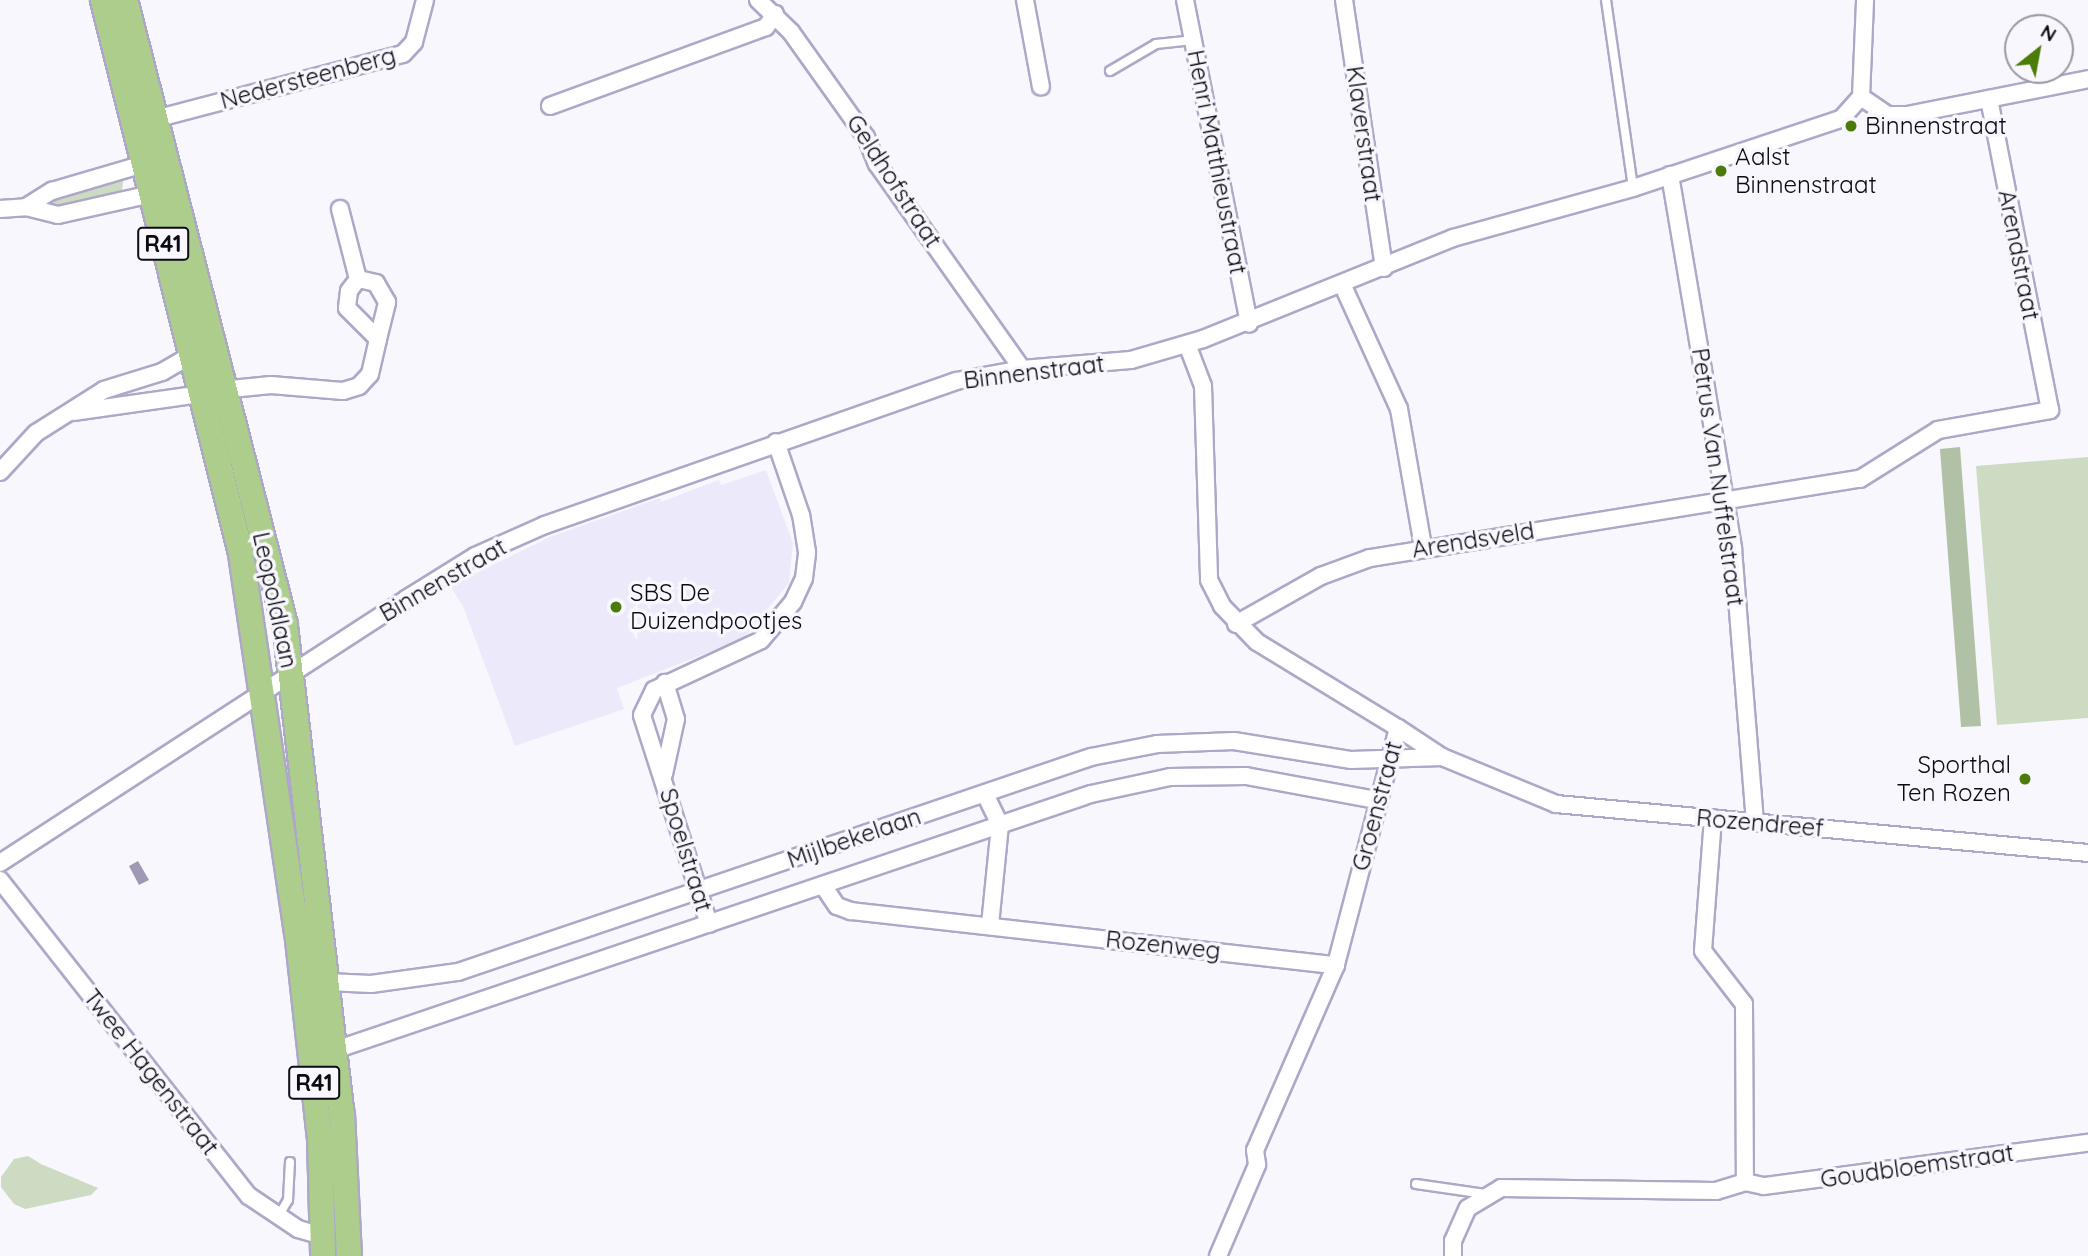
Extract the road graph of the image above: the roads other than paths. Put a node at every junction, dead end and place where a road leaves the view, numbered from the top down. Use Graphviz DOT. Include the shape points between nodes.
graph roads {
  1 [pos="103,0"];
  2 [pos="125,0"];
  3 [pos="425,0"];
  4 [pos="1025,0"];
  5 [pos="1185,0"];
  6 [pos="1344,0"];
  7 [pos="1606,0"];
  8 [pos="1865,0"];
  9 [pos="766,4"];
  10 [pos="1193,40"];
  11 [pos="1110,71"];
  12 [pos="2088,79"];
  13 [pos="1041,87"];
  14 [pos="1861,97"];
  15 [pos="1989,99"];
  16 [pos="550,106"];
  17 [pos="155,118"];
  18 [pos="144,164"];
  19 [pos="1670,175"];
  20 [pos="1633,188"];
  21 [pos="151,194"];
  22 [pos="26,207"];
  23 [pos="0,209"];
  24 [pos="340,209"];
  25 [pos="1384,268"];
  26 [pos="358,279"];
  27 [pos="1343,286"];
  28 [pos="1249,324"];
  29 [pos="378,339"];
  30 [pos="1187,344"];
  31 [pos="191,355"];
  32 [pos="1022,369"];
  33 [pos="211,392"];
  34 [pos="2050,410"];
  35 [pos="74,412"];
  36 [pos="776,442"];
  37 [pos="0,472"];
  38 [pos="1724,498"];
  39 [pos="1423,546"];
  40 [pos="1236,624"];
  41 [pos="291,676"];
  42 [pos="665,683"];
  43 [pos="264,692"];
  44 [pos="1398,728"];
  45 [pos="1441,757"];
  46 [pos="1387,761"];
  47 [pos="663,777"];
  48 [pos="985,794"];
  49 [pos="1377,800"];
  50 [pos="1713,818"];
  51 [pos="1755,822"];
  52 [pos="1000,825"];
  53 [pos="2088,853"];
  54 [pos="0,863"];
  55 [pos="0,880"];
  56 [pos="824,887"];
  57 [pos="697,891"];
  58 [pos="709,924"];
  59 [pos="990,926"];
  60 [pos="1336,965"];
  61 [pos="327,982"];
  62 [pos="335,1051"];
  63 [pos="2088,1143"];
  64 [pos="290,1161"];
  65 [pos="1745,1181"];
  66 [pos="1416,1184"];
  67 [pos="1490,1195"];
  68 [pos="278,1217"];
  69 [pos="318,1241"];
  70 [pos="349,1256"];
  71 [pos="1218,1256"];
  72 [pos="1454,1256"];
  1 -- 18 [label="main road, Leopoldlaan / R41"];
  2 -- 17 [label="main road, Leopoldlaan / R41"];
  3 -- 17 [label="street, Nedersteenberg" via="414,41 403,54"];
  4 -- 13 [label="street"];
  5 -- 10 [label="street, Henri Matthieustraat"];
  6 -- 25 [label="street, Klaverstraat"];
  7 -- 20 [label="lane"];
  8 -- 14 [label="street"];
  9 -- 16 [label="street" via="766,27"];
  9 -- 32 [label="street, Geldhofstraat" via="866,137 877,164"];
  10 -- 11 [label="lane" via="1156,44"];
  10 -- 28 [label="street, Henri Matthieustraat"];
  12 -- 15 [label="street"];
  14 -- 15 [label="street" via="1888,115"];
  14 -- 19 [label="street, Binnenstraat" via="1841,119"];
  15 -- 34 [label="street, Arendstraat"];
  17 -- 33 [label="main road, Leopoldlaan / R41"];
  18 -- 21 [label="main road, Leopoldlaan / R41"];
  18 -- 22 [label="street" via="52,191"];
  19 -- 20 [label="street, Binnenstraat"];
  19 -- 38 [label="street, Petrus Van Nuffelstraat"];
  20 -- 25 [label="street, Binnenstraat" via="1453,238"];
  21 -- 22 [label="street" via="58,215"];
  21 -- 31 [label="main road, Leopoldlaan / R41"];
  22 -- 23 [label="street"];
  24 -- 26 [label="street"];
  25 -- 27 [label="street, Binnenstraat"];
  26 -- 29 [label="street" via="349,291 347,308"];
  26 -- 29 [label="street" via="376,283 387,302"];
  27 -- 28 [label="street, Binnenstraat"];
  27 -- 39 [label="street" via="1399,409"];
  28 -- 30 [label="street, Binnenstraat"];
  29 -- 33 [label="street" via="370,374 359,386 343,391 271,385"];
  30 -- 32 [label="street, Binnenstraat" via="1131,360"];
  30 -- 40 [label="street, Groenstraat" via="1203,386 1209,580"];
  31 -- 33 [label="main road, Leopoldlaan / R41"];
  31 -- 35 [label="street" via="162,372 104,390"];
  32 -- 36 [label="street, Binnenstraat" via="956,381"];
  33 -- 35 [label="street"];
  33 -- 41 [label="main road, Leopoldlaan / R41" via="279,601"];
  33 -- 43 [label="main road, Leopoldlaan / R41"];
  34 -- 38 [label="street, Arendsveld" via="1938,430 1860,479"];
  35 -- 37 [label="street" via="36,433"];
  36 -- 41 [label="street, Binnenstraat" via="545,525 475,556"];
  36 -- 42 [label="street, Spoelstraat" via="801,515 807,552 804,578 793,602 761,640"];
  38 -- 39 [label="street, Arendsveld" via="1613,520"];
  38 -- 51 [label="street, Petrus Van Nuffelstraat" via="1733,549"];
  39 -- 40 [label="street, Arendsveld" via="1346,566"];
  40 -- 44 [label="street, Groenstraat" via="1257,642"];
  41 -- 43 [label="street, Binnenstraat"];
  41 -- 61 [label="main road, Leopoldlaan / R41"];
  42 -- 47 [label="street, Spoelstraat" via="676,719"];
  42 -- 47 [label="street, Spoelstraat" via="645,702 642,715"];
  43 -- 54 [label="street, Binnenstraat"];
  43 -- 69 [label="main road, Leopoldlaan / R41" via="320,1138"];
  44 -- 45 [label="street, Rozendreef"];
  44 -- 46 [label="street, Groenstraat"];
  45 -- 46 [label="street, Rozendreef"];
  45 -- 50 [label="street, Rozendreef" via="1556,804"];
  46 -- 48 [label="street, Mijlbekelaan" via="1234,741 1157,744 1091,757"];
  46 -- 49 [label="street, Groenstraat"];
  47 -- 57 [label="street, Spoelstraat"];
  48 -- 52 [label="street"];
  48 -- 57 [label="street, Mijlbekelaan"];
  49 -- 52 [label="street, Mijlbekelaan" via="1246,776 1170,777 1091,794"];
  49 -- 60 [label="street, Groenstraat"];
  50 -- 51 [label="street, Rozendreef"];
  50 -- 65 [label="street" via="1703,951 1744,1004"];
  51 -- 53 [label="street, Rozendreef"];
  52 -- 56 [label="street, Mijlbekelaan"];
  52 -- 59 [label="street"];
  55 -- 68 [label="street, Twee Hagenstraat" via="249,1196"];
  56 -- 58 [label="street, Mijlbekelaan"];
  56 -- 59 [label="street, Rozenweg" via="837,906 851,911"];
  57 -- 58 [label="street, Spoelstraat"];
  57 -- 61 [label="street, Mijlbekelaan" via="458,972 370,984"];
  58 -- 62 [label="street, Mijlbekelaan"];
  59 -- 60 [label="street, Rozenweg"];
  60 -- 71 [label="street, Groenstraat" via="1255,1150 1257,1165"];
  61 -- 62 [label="main road, Leopoldlaan / R41"];
  62 -- 70 [label="main road, Leopoldlaan / R41"];
  63 -- 65 [label="street, Goudbloemstraat" via="1764,1186"];
  64 -- 68 [label="lane" via="288,1200"];
  65 -- 67 [label="street, Goudbloemstraat" via="1716,1191 1502,1188"];
  66 -- 67 [label="lane"];
  67 -- 72 [label="street, Goudbloemstraat" via="1468,1209 1453,1241"];
  68 -- 69 [label="street, Twee Hagenstraat"];
}
